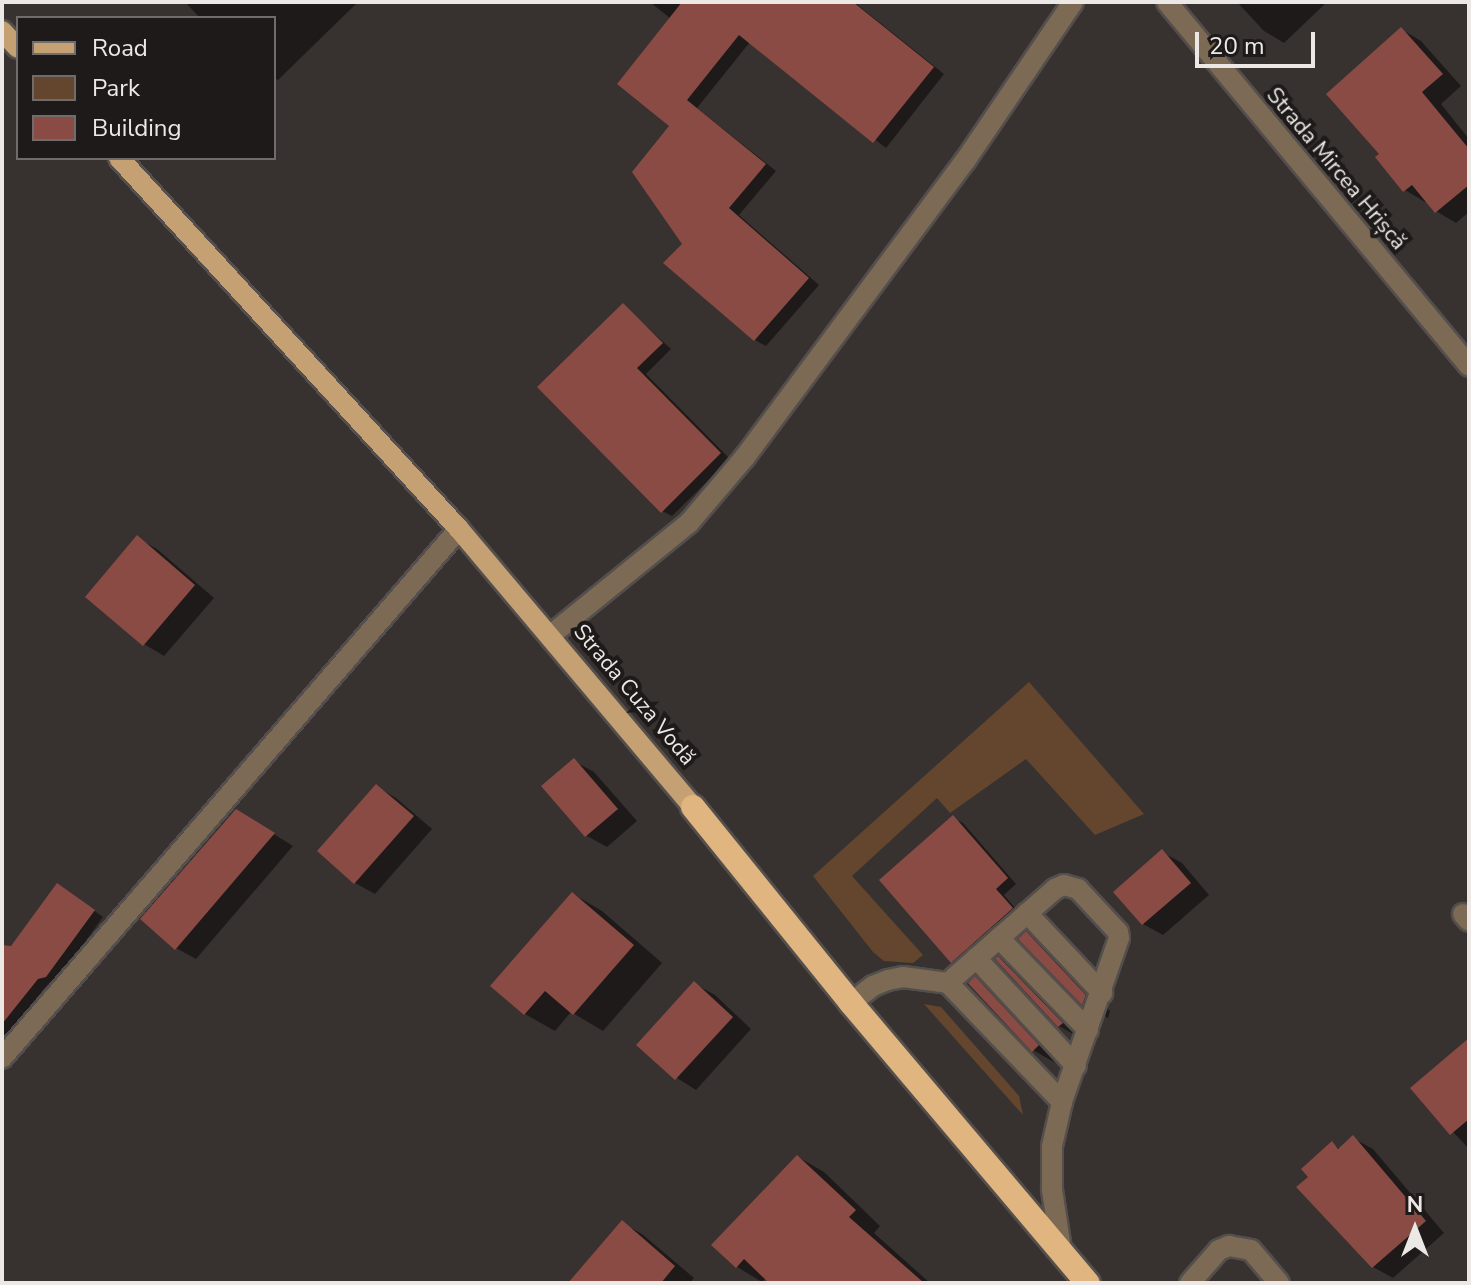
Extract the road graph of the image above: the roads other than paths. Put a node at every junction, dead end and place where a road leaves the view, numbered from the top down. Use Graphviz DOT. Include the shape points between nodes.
graph roads {
  1 [pos="1073,2"];
  2 [pos="1167,2"];
  3 [pos="2,31"];
  4 [pos="16,46"];
  5 [pos="121,160"];
  6 [pos="1469,366"];
  7 [pos="459,529"];
  8 [pos="551,635"];
  9 [pos="693,807"];
  10 [pos="1027,913"];
  11 [pos="999,938"];
  12 [pos="976,958"];
  13 [pos="948,983"];
  14 [pos="1102,993"];
  15 [pos="851,1003"];
  16 [pos="1088,1030"];
  17 [pos="2,1058"];
  18 [pos="1076,1066"];
  19 [pos="1062,1102"];
  20 [pos="1061,1249"];
  21 [pos="1088,1283"];
  22 [pos="1190,1283"];
  23 [pos="1279,1283"];
  1 -- 8 [label="street" via="965,161 745,457 689,523"];
  2 -- 6 [label="street, Strada Mircea Hrișcă"];
  3 -- 4 [label="main road"];
  5 -- 7 [label="main road, Strada Cuza Vodă"];
  7 -- 8 [label="main road, Strada Cuza Vodă"];
  7 -- 17 [label="street"];
  8 -- 9 [label="main road, Strada Cuza Vodă"];
  9 -- 15 [label="highway, Strada Cuza Vodă"];
  10 -- 11 [label="street"];
  10 -- 14 [label="street"];
  10 -- 14 [label="street" via="1064,885 1078,889 1119,938"];
  11 -- 12 [label="street"];
  11 -- 16 [label="street"];
  12 -- 13 [label="street"];
  12 -- 18 [label="street"];
  13 -- 15 [label="street" via="888,980"];
  13 -- 19 [label="street"];
  14 -- 16 [label="street"];
  15 -- 20 [label="highway, Strada Cuza Vodă"];
  16 -- 18 [label="street"];
  18 -- 19 [label="street"];
  19 -- 20 [label="street" via="1052,1161"];
  20 -- 21 [label="highway, Strada Cuza Vodă"];
  22 -- 23 [label="street" via="1229,1246 1251,1250"];
}
